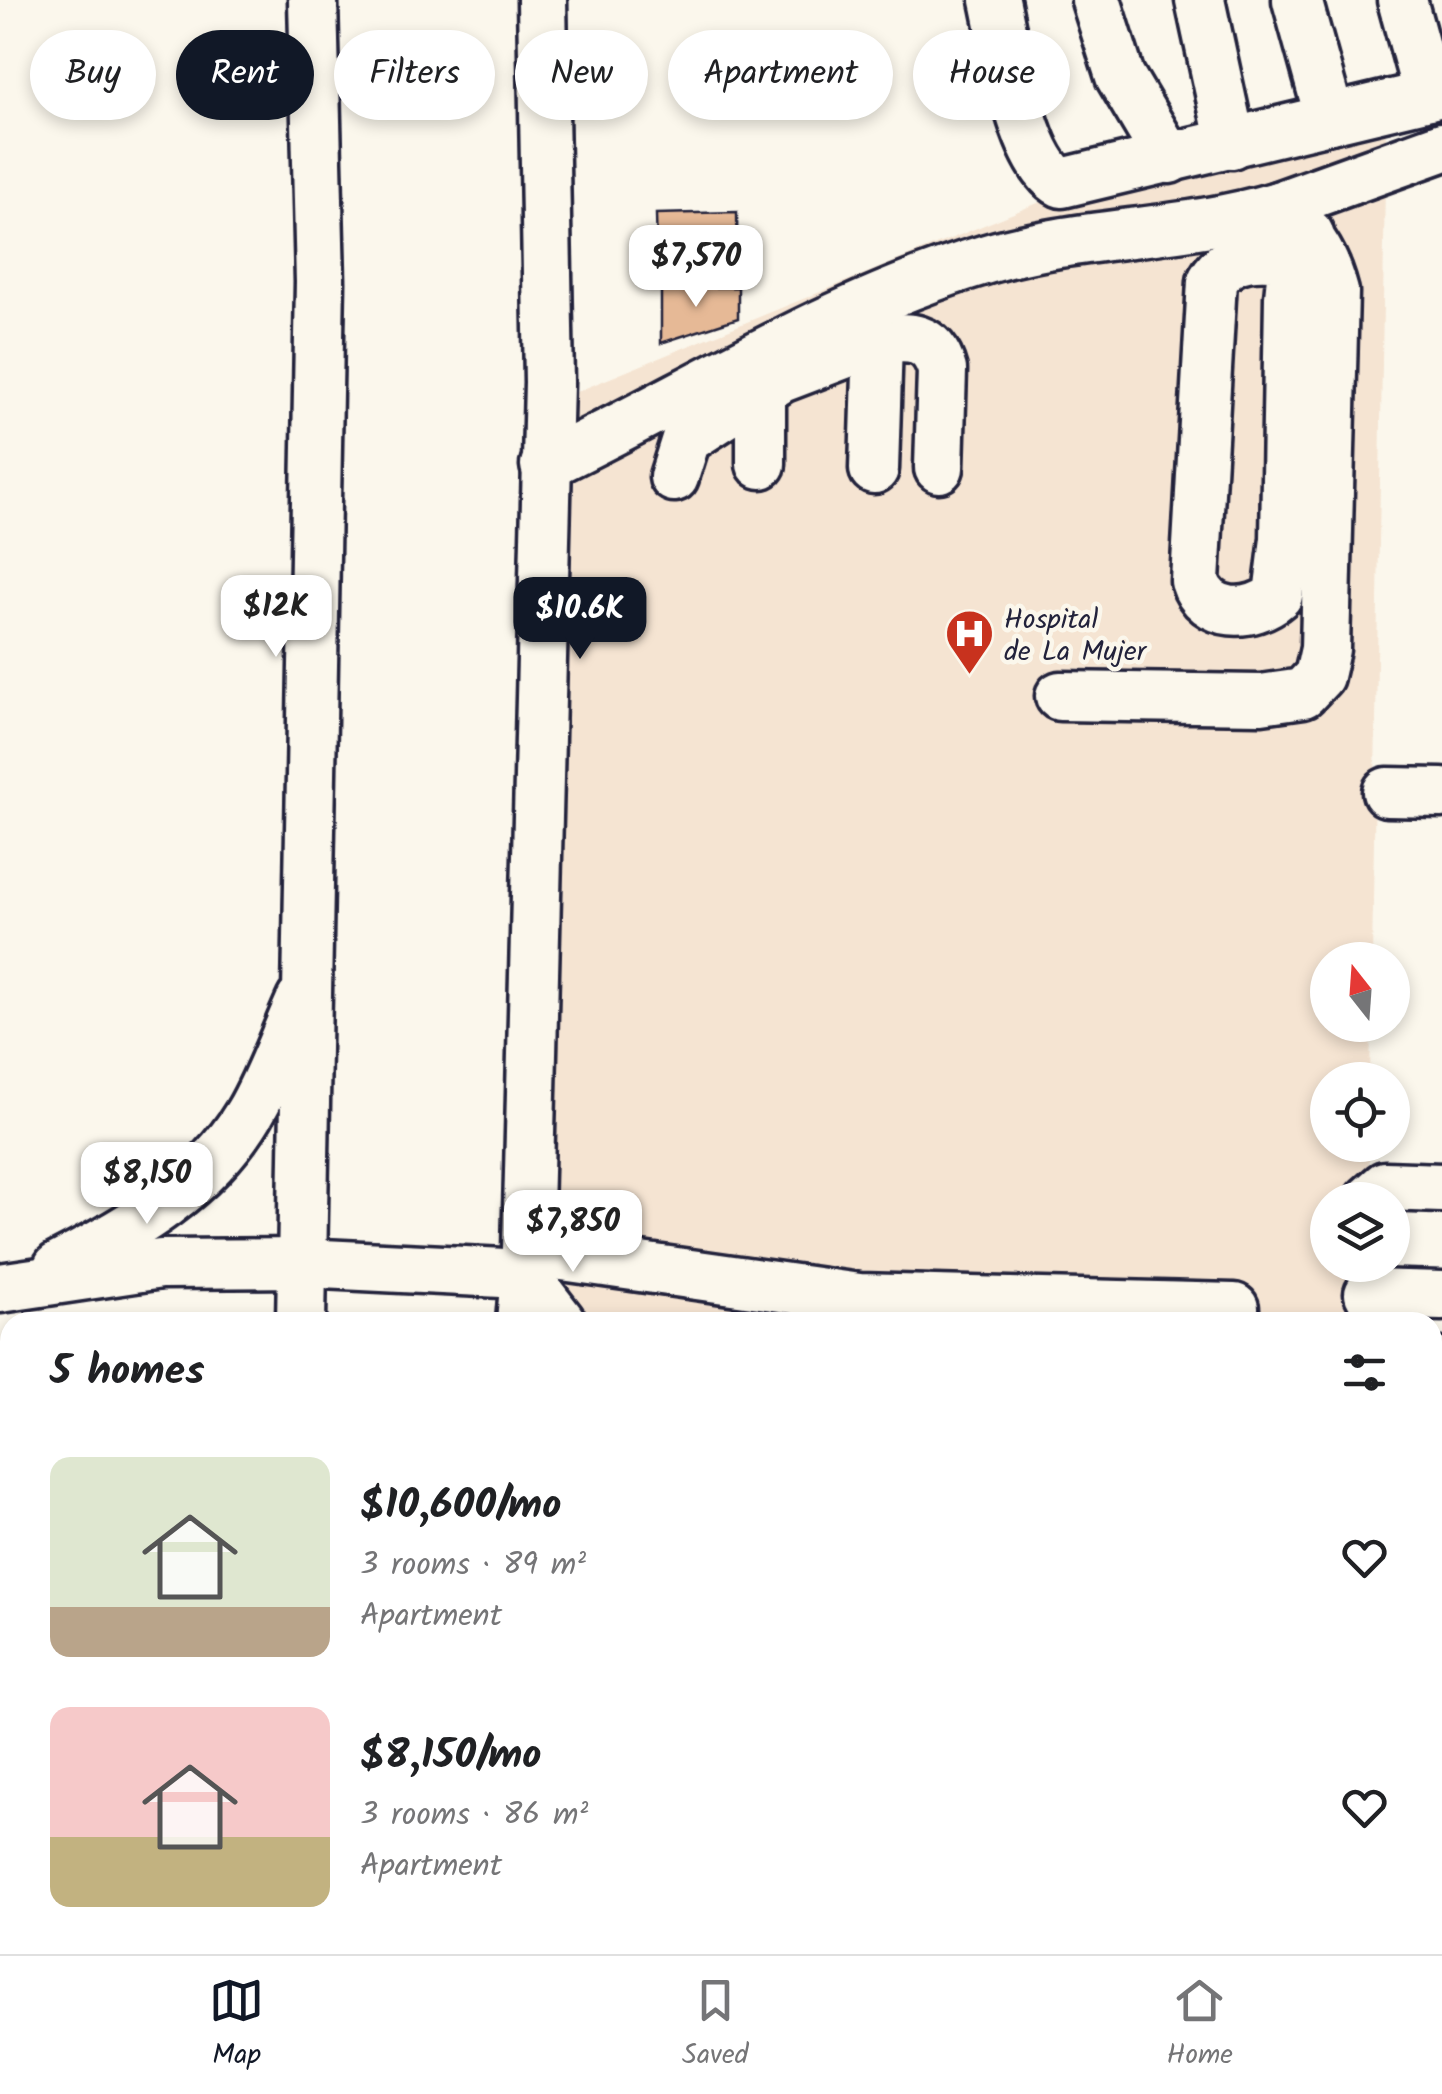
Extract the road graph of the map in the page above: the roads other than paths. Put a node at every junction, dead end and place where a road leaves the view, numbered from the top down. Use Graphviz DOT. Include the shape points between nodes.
graph roads {
  1 [pos="313,0"];
  2 [pos="542,0"];
  3 [pos="995,0"];
  4 [pos="1096,0"];
  5 [pos="1200,0"];
  6 [pos="1298,0"];
  7 [pos="1402,0"];
  8 [pos="1435,94"];
  9 [pos="1330,120"];
  10 [pos="1231,144"];
  11 [pos="1442,147"];
  12 [pos="1170,159"];
  13 [pos="1293,233"];
  14 [pos="873,323"];
  15 [pos="760,390"];
  16 [pos="545,464"];
  17 [pos="761,464"];
  18 [pos="939,468"];
  19 [pos="874,469"];
  20 [pos="674,477"];
  21 [pos="1060,696"];
  22 [pos="1387,792"];
  23 [pos="1442,793"];
  24 [pos="310,979"];
  25 [pos="1410,1187"];
  26 [pos="1442,1188"];
  27 [pos="525,1262"];
  28 [pos="302,1264"];
  29 [pos="12,1286"];
  30 [pos="1371,1294"];
  31 [pos="1442,1296"];
  32 [pos="1234,1308"];
  33 [pos="301,1312"];
  34 [pos="522,1312"];
  35 [pos="554,1312"];
  1 -- 24 [label="street" via="320,282"];
  2 -- 16 [label="street"];
  3 -- 12 [label="street" via="1018,100 1048,176 1081,181"];
  4 -- 12 [label="street" via="1120,76"];
  5 -- 10 [label="street"];
  6 -- 9 [label="street"];
  7 -- 8 [label="street"];
  8 -- 9 [label="street"];
  9 -- 10 [label="street"];
  10 -- 12 [label="street"];
  11 -- 13 [label="street" via="1412,154"];
  13 -- 13 [label="street" via="1278,595 1244,610 1220,609 1204,600 1195,581 1212,281 1229,261 1266,255"];
  13 -- 14 [label="street" via="1201,226 1034,246 984,260"];
  13 -- 21 [label="street" via="1326,258 1334,292 1319,676 1304,693 1261,699"];
  14 -- 15 [label="street"];
  14 -- 16 [label="street" via="768,347 664,408"];
  14 -- 18 [label="street" via="919,339 938,356"];
  14 -- 19 [label="street"];
  15 -- 17 [label="street"];
  15 -- 20 [label="street" via="686,439"];
  16 -- 27 [label="street"];
  22 -- 23 [label="street"];
  24 -- 28 [label="street"];
  24 -- 29 [label="street" via="250,1114 208,1168 143,1222"];
  25 -- 26 [label="street"];
  27 -- 28 [label="street"];
  27 -- 32 [label="street" via="859,1298"];
  27 -- 34 [label="street"];
  27 -- 35 [label="street"];
  28 -- 29 [label="street" via="160,1264"];
  28 -- 33 [label="street"];
  30 -- 31 [label="street"];
}
